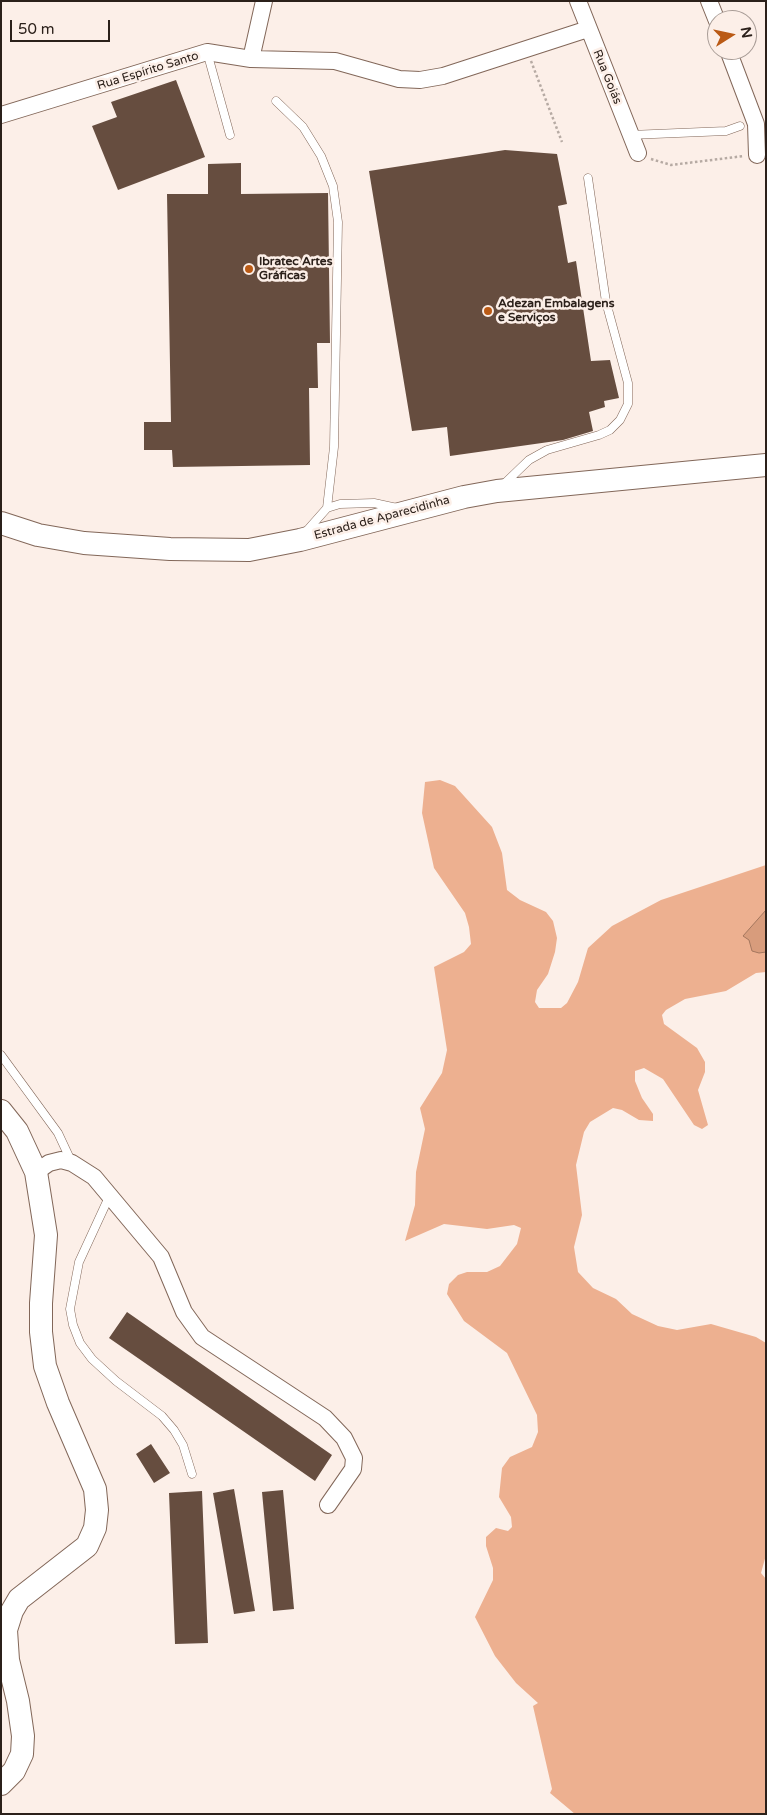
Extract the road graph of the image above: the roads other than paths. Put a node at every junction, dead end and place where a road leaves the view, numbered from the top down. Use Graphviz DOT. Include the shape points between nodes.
graph roads {
  1 [pos="264,1"];
  2 [pos="578,1"];
  3 [pos="588,29"];
  4 [pos="207,52"];
  5 [pos="251,59"];
  6 [pos="732,60"];
  7 [pos="276,101"];
  8 [pos="1,115"];
  9 [pos="740,126"];
  10 [pos="230,135"];
  11 [pos="630,135"];
  12 [pos="638,153"];
  13 [pos="757,155"];
  14 [pos="588,178"];
  15 [pos="766,465"];
  16 [pos="497,491"];
  17 [pos="327,508"];
  18 [pos="409,512"];
  19 [pos="1,523"];
  20 [pos="300,540"];
  21 [pos="1,1055"];
  22 [pos="1,1111"];
  23 [pos="72,1163"];
  24 [pos="36,1172"];
  25 [pos="109,1197"];
  26 [pos="192,1474"];
  27 [pos="328,1505"];
  28 [pos="1,1784"];
  1 -- 5 [label="street"];
  2 -- 3 [label="street, Rua Goiás"];
  3 -- 5 [label="street, Rua Espírito Santo" via="443,76 420,80 399,79 335,61"];
  3 -- 11 [label="street, Rua Goiás"];
  4 -- 5 [label="street, Rua Espírito Santo"];
  4 -- 8 [label="street, Rua Espírito Santo"];
  4 -- 10 [label="lane"];
  6 -- 13 [label="street" via="756,124"];
  7 -- 17 [label="lane" via="303,127 321,156 333,186 338,222 334,447"];
  9 -- 11 [label="lane" via="726,131"];
  11 -- 12 [label="street, Rua Goiás"];
  14 -- 16 [label="lane" via="606,302 628,383 628,404 620,420 610,430 547,450 529,460"];
  15 -- 16 [label="street, Estrada de Aparecidinha"];
  16 -- 18 [label="street, Estrada de Aparecidinha"];
  17 -- 18 [label="lane" via="351,502 374,502"];
  17 -- 20 [label="lane"];
  18 -- 20 [label="street, Estrada de Aparecidinha"];
  19 -- 20 [label="street, Estrada de Aparecidinha" via="38,536 170,549 249,550"];
  21 -- 23 [label="lane" via="58,1132"];
  22 -- 24 [label="street" via="17,1131"];
  23 -- 24 [label="street" via="61,1160 49,1163"];
  23 -- 25 [label="street" via="94,1177"];
  24 -- 28 [label="street" via="46,1235 41,1303 45,1366 95,1489 97,1510 95,1528 86,1546 19,1599 12,1611 6,1630 8,1660 18,1702 22,1754 14,1771"];
  25 -- 26 [label="lane" via="79,1262 70,1309 73,1325 80,1343 92,1359 162,1416 174,1430"];
  25 -- 27 [label="street" via="160,1257 184,1312 202,1337 325,1418 344,1438 354,1458 353,1469"];
}
